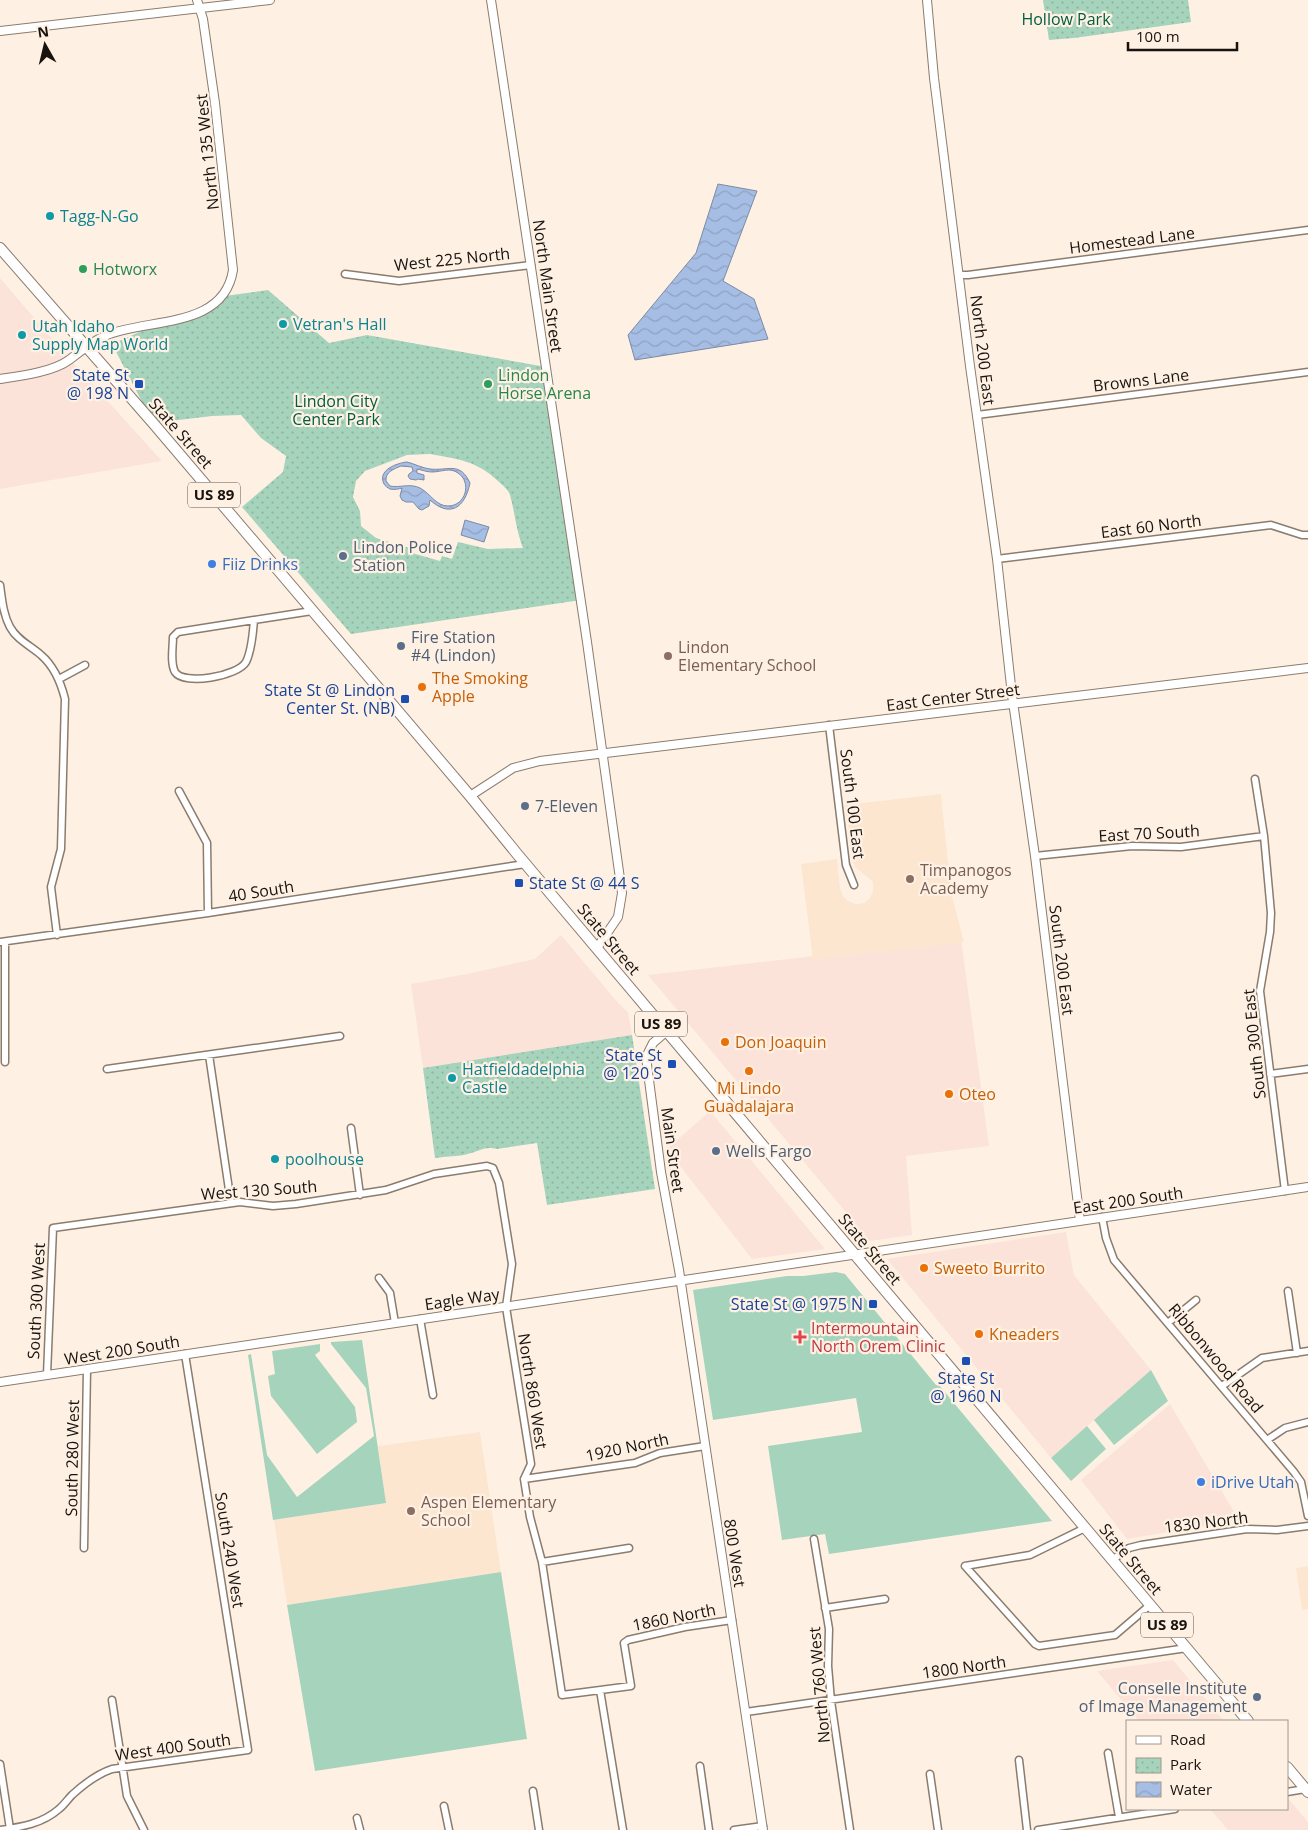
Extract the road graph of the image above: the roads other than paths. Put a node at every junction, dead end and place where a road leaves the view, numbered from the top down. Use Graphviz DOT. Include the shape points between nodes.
graph roads {
  1 [pos="270,0"];
  2 [pos="491,0"];
  3 [pos="927,0"];
  4 [pos="199,4"];
  5 [pos="0,31"];
  6 [pos="1308,230"];
  7 [pos="0,248"];
  8 [pos="531,265"];
  9 [pos="345,274"];
  10 [pos="960,274"];
  11 [pos="86,348"];
  12 [pos="1308,372"];
  13 [pos="0,379"];
  14 [pos="977,415"];
  15 [pos="1308,535"];
  16 [pos="997,559"];
  17 [pos="0,585"];
  18 [pos="312,611"];
  19 [pos="254,620"];
  20 [pos="85,665"];
  21 [pos="1308,668"];
  22 [pos="59,679"];
  23 [pos="1013,704"];
  24 [pos="829,726"];
  25 [pos="602,754"];
  26 [pos="1255,779"];
  27 [pos="179,791"];
  28 [pos="470,796"];
  29 [pos="1264,836"];
  30 [pos="1035,856"];
  31 [pos="526,864"];
  32 [pos="854,885"];
  33 [pos="208,913"];
  34 [pos="57,935"];
  35 [pos="2,942"];
  36 [pos="597,948"];
  37 [pos="667,1031"];
  38 [pos="340,1036"];
  39 [pos="209,1055"];
  40 [pos="5,1062"];
  41 [pos="107,1069"];
  42 [pos="1308,1069"];
  43 [pos="1270,1074"];
  44 [pos="351,1128"];
  45 [pos="493,1168"];
  46 [pos="1308,1187"];
  47 [pos="1285,1191"];
  48 [pos="360,1195"];
  49 [pos="231,1203"];
  50 [pos="1102,1218"];
  51 [pos="1080,1221"];
  52 [pos="53,1228"];
  53 [pos="855,1255"];
  54 [pos="380,1278"];
  55 [pos="680,1280"];
  56 [pos="1288,1291"];
  57 [pos="1196,1300"];
  58 [pos="506,1307"];
  59 [pos="420,1319"];
  60 [pos="1168,1322"];
  61 [pos="395,1323"];
  62 [pos="249,1345"];
  63 [pos="1308,1351"];
  64 [pos="1298,1352"];
  65 [pos="184,1354"];
  66 [pos="87,1369"];
  67 [pos="47,1375"];
  68 [pos="0,1382"];
  69 [pos="1222,1386"];
  70 [pos="433,1395"];
  71 [pos="1308,1422"];
  72 [pos="1266,1440"];
  73 [pos="705,1446"];
  74 [pos="524,1479"];
  75 [pos="1308,1518"];
  76 [pos="1307,1526"];
  77 [pos="1085,1528"];
  78 [pos="814,1539"];
  79 [pos="84,1548"];
  80 [pos="629,1548"];
  81 [pos="1112,1560"];
  82 [pos="542,1562"];
  83 [pos="884,1599"];
  84 [pos="1150,1605"];
  85 [pos="825,1608"];
  86 [pos="732,1620"];
  87 [pos="1187,1648"];
  88 [pos="600,1690"];
  89 [pos="112,1700"];
  90 [pos="831,1701"];
  91 [pos="746,1712"];
  92 [pos="1247,1720"];
  93 [pos="248,1750"];
  94 [pos="1108,1753"];
  95 [pos="1019,1760"];
  96 [pos="0,1764"];
  97 [pos="700,1766"];
  98 [pos="122,1767"];
  99 [pos="1288,1768"];
  100 [pos="930,1774"];
  101 [pos="533,1791"];
  102 [pos="1307,1791"];
  103 [pos="1288,1792"];
  104 [pos="444,1806"];
  105 [pos="1168,1810"];
  106 [pos="1119,1817"];
  107 [pos="357,1818"];
  108 [pos="763,1828"];
  109 [pos="10,1829"];
  110 [pos="144,1829"];
  111 [pos="0,1830"];
  112 [pos="360,1830"];
  113 [pos="448,1830"];
  114 [pos="539,1830"];
  115 [pos="622,1830"];
  116 [pos="709,1830"];
  117 [pos="734,1830"];
  118 [pos="850,1830"];
  119 [pos="938,1830"];
  120 [pos="1027,1830"];
  121 [pos="1038,1830"];
  1 -- 4 [label="street"];
  2 -- 8 [label="street, North Main Street"];
  3 -- 10 [label="street, North 200 East"];
  4 -- 5 [label="street"];
  4 -- 11 [label="street, North 135 West" via="215,103 232,275 211,306 194,316 106,335"];
  6 -- 10 [label="street, Homestead Lane"];
  7 -- 11 [label="main road, State Street / US 89"];
  8 -- 9 [label="street, West 225 North" via="399,281"];
  8 -- 25 [label="street, North Main Street"];
  10 -- 14 [label="street, North 200 East"];
  11 -- 13 [label="street" via="47,370"];
  11 -- 18 [label="main road, State Street / US 89"];
  12 -- 14 [label="street, Browns Lane"];
  14 -- 16 [label="street, North 200 East"];
  15 -- 16 [label="street, East 60 North" via="1271,525"];
  16 -- 23 [label="street, North 200 East"];
  17 -- 22 [label="street" via="10,627 23,642 43,656"];
  18 -- 19 [label="street"];
  18 -- 28 [label="main road, State Street / US 89"];
  19 -- 19 [label="street" via="178,632 173,637 176,673 182,678 195,679 236,671 247,660"];
  20 -- 22 [label="street"];
  21 -- 23 [label="street, East Center Street"];
  22 -- 34 [label="street" via="65,699 62,849 51,887"];
  23 -- 24 [label="street, East Center Street"];
  23 -- 30 [label="street, South 200 East"];
  24 -- 25 [label="street, East Center Street"];
  24 -- 32 [label="street, South 100 East" via="846,866"];
  25 -- 28 [label="street, East Center Street" via="540,761 514,768"];
  25 -- 36 [label="street" via="622,893 618,917"];
  26 -- 29 [label="street, South 300 East"];
  27 -- 33 [label="street" via="207,843"];
  28 -- 31 [label="main road, State Street / US 89"];
  29 -- 30 [label="street, East 70 South" via="1181,847 1132,846"];
  29 -- 43 [label="street, South 300 East" via="1271,912 1260,992"];
  30 -- 51 [label="street, South 200 East"];
  31 -- 33 [label="street, 40 South"];
  31 -- 36 [label="main road, State Street / US 89"];
  33 -- 34 [label="street, 40 South"];
  34 -- 35 [label="street, 40 South"];
  35 -- 40 [label="street"];
  36 -- 37 [label="main road, State Street / US 89"];
  37 -- 53 [label="main road, State Street / US 89"];
  37 -- 55 [label="street, Main Street" via="653,1043 646,1057 661,1172"];
  38 -- 39 [label="street"];
  39 -- 41 [label="street"];
  39 -- 49 [label="street"];
  42 -- 43 [label="street"];
  43 -- 47 [label="street, South 300 East"];
  44 -- 48 [label="street"];
  45 -- 48 [label="street, West 130 South" via="487,1166 434,1174"];
  45 -- 58 [label="street, North 860 West" via="499,1182 512,1264"];
  46 -- 47 [label="street, East 200 South"];
  47 -- 50 [label="street, East 200 South"];
  48 -- 49 [label="street, West 130 South" via="273,1206"];
  49 -- 52 [label="street, West 130 South"];
  50 -- 51 [label="street, East 200 South"];
  50 -- 60 [label="street, Ribbonwood Road" via="1114,1260"];
  51 -- 53 [label="street, East 200 South"];
  52 -- 67 [label="street, South 300 West"];
  53 -- 55 [label="street, East 200 South"];
  53 -- 77 [label="main road, State Street / US 89"];
  54 -- 61 [label="street" via="390,1293"];
  55 -- 58 [label="street, Eagle Way"];
  55 -- 73 [label="street, 800 West"];
  56 -- 64 [label="street"];
  57 -- 60 [label="street"];
  58 -- 59 [label="street, Eagle Way"];
  58 -- 74 [label="street, North 860 West" via="531,1464"];
  59 -- 61 [label="street, Eagle Way"];
  59 -- 70 [label="street"];
  60 -- 69 [label="street, Ribbonwood Road"];
  61 -- 62 [label="street, Eagle Way"];
  62 -- 65 [label="street, West 200 South"];
  63 -- 64 [label="street"];
  64 -- 69 [label="street" via="1262,1358"];
  65 -- 66 [label="street, West 200 South"];
  65 -- 93 [label="street, South 240 West"];
  66 -- 67 [label="street, West 200 South"];
  66 -- 79 [label="street, South 280 West"];
  67 -- 68 [label="street, West 200 South"];
  69 -- 72 [label="street, Ribbonwood Road"];
  71 -- 72 [label="street" via="1285,1428"];
  72 -- 75 [label="street, Ribbonwood Road" via="1301,1482"];
  73 -- 74 [label="street, 1920 North" via="660,1453 635,1463"];
  73 -- 86 [label="street, 800 West"];
  74 -- 82 [label="street"];
  75 -- 76 [label="street, Ribbonwood Road"];
  76 -- 81 [label="street, 1830 North" via="1247,1529 1141,1544"];
  77 -- 81 [label="main road, State Street / US 89"];
  77 -- 84 [label="street" via="1030,1555 965,1566 1039,1646 1115,1635"];
  78 -- 85 [label="street, North 760 West"];
  80 -- 82 [label="street"];
  81 -- 84 [label="main road, State Street / US 89"];
  82 -- 88 [label="street, 1860 North" via="562,1695"];
  83 -- 85 [label="street"];
  84 -- 87 [label="main road, State Street / US 89"];
  85 -- 90 [label="street, North 760 West" via="829,1629"];
  86 -- 88 [label="street, 1860 North" via="628,1640 624,1643 631,1686"];
  86 -- 91 [label="street, 800 West"];
  87 -- 90 [label="street, 1800 North"];
  87 -- 92 [label="main road, State Street / US 89"];
  88 -- 115 [label="street"];
  89 -- 98 [label="street"];
  90 -- 91 [label="street, 1800 North"];
  90 -- 118 [label="street, North 760 West"];
  91 -- 108 [label="street, 800 West"];
  93 -- 98 [label="street, West 400 South"];
  94 -- 106 [label="street"];
  95 -- 120 [label="street"];
  96 -- 109 [label="street"];
  97 -- 116 [label="street"];
  98 -- 109 [label="street, West 400 South" via="94,1777 48,1817 28,1826"];
  98 -- 110 [label="street" via="127,1796"];
  99 -- 102 [label="main road"];
  100 -- 119 [label="street"];
  101 -- 114 [label="street"];
  102 -- 103 [label="street"];
  104 -- 113 [label="street"];
  105 -- 106 [label="street"];
  106 -- 121 [label="street"];
  107 -- 112 [label="street"];
  108 -- 117 [label="street"];
  109 -- 111 [label="street, West 400 South"];
}
